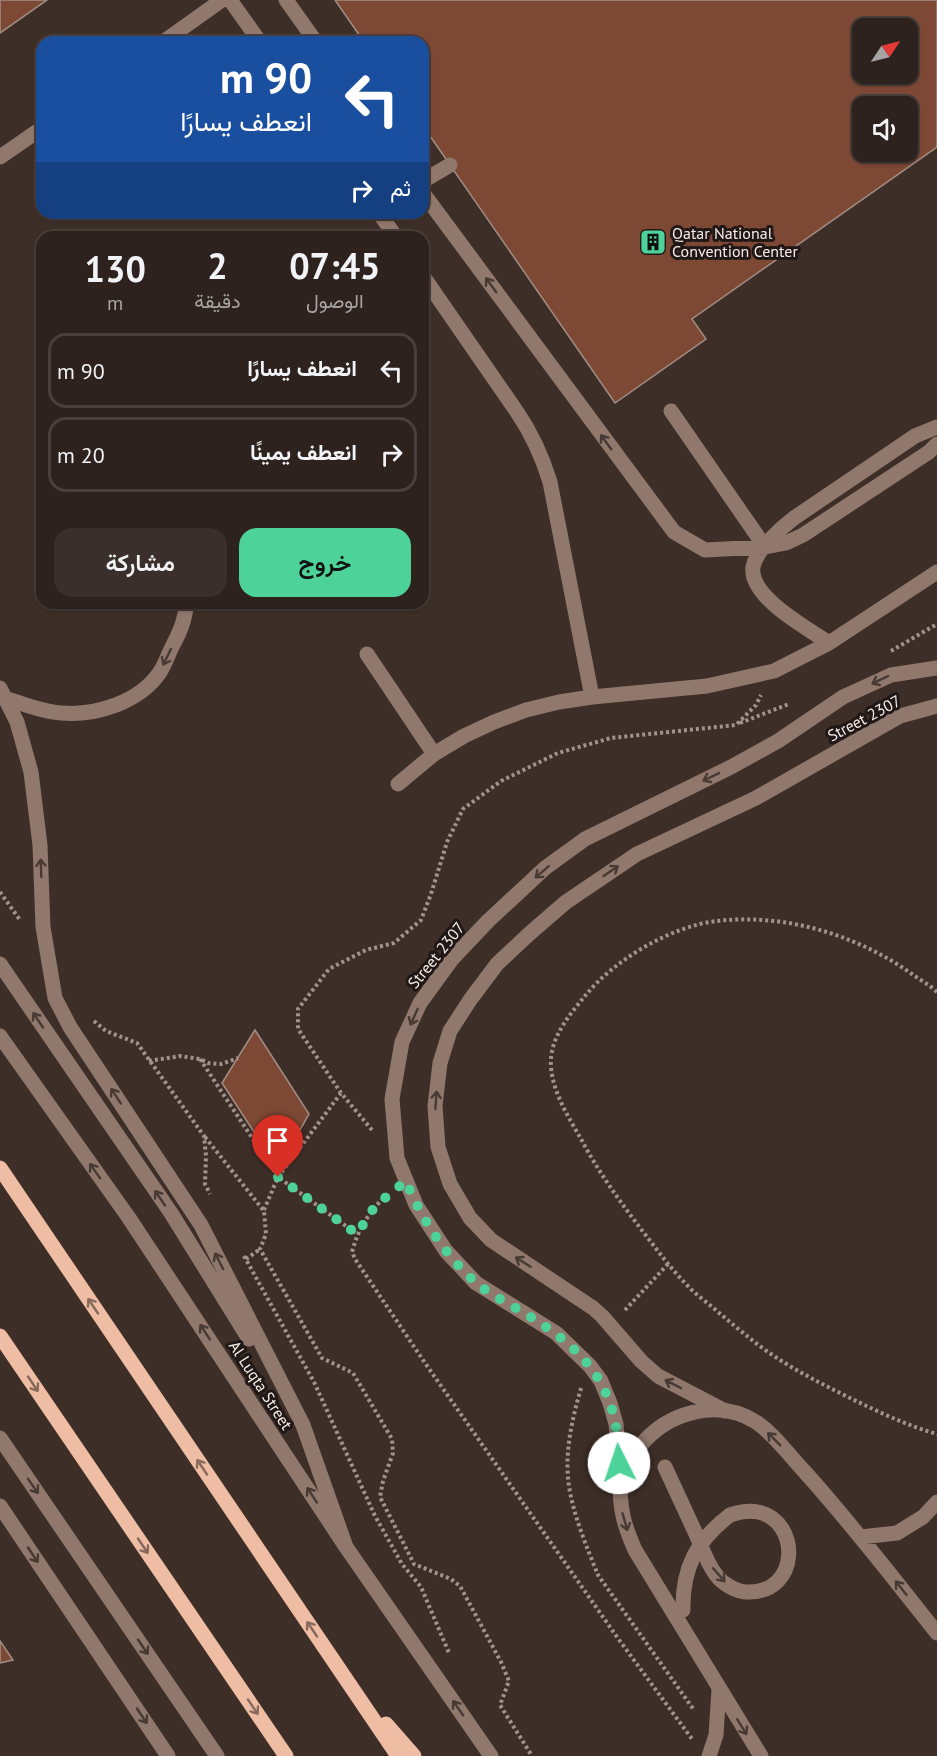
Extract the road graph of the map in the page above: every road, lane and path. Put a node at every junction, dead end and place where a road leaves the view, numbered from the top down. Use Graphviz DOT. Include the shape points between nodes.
graph roads {
  1 [pos="222,0"];
  2 [pos="230,0"];
  3 [pos="286,0"];
  4 [pos="171,36"];
  5 [pos="256,36"];
  6 [pos="312,36"];
  7 [pos="36,132"];
  8 [pos="0,157"];
  9 [pos="450,165"];
  10 [pos="429,177"];
  11 [pos="429,201"];
  12 [pos="429,285"];
  13 [pos="671,411"];
  14 [pos="937,427"];
  15 [pos="937,444"];
  16 [pos="765,547"];
  17 [pos="937,572"];
  18 [pos="186,609"];
  19 [pos="829,643"];
  20 [pos="367,654"];
  21 [pos="937,668"];
  22 [pos="774,671"];
  23 [pos="3,693"];
  24 [pos="592,697"];
  25 [pos="937,706"];
  26 [pos="434,754"];
  27 [pos="398,784"];
  28 [pos="0,964"];
  29 [pos="937,992"];
  30 [pos="70,1027"];
  31 [pos="0,1036"];
  32 [pos="52,1040"];
  33 [pos="238,1058"];
  34 [pos="200,1059"];
  35 [pos="149,1061"];
  36 [pos="340,1093"];
  37 [pos="204,1136"];
  38 [pos="397,1158"];
  39 [pos="0,1168"];
  40 [pos="278,1177"];
  41 [pos="406,1181"];
  42 [pos="264,1211"];
  43 [pos="357,1234"];
  44 [pos="260,1249"];
  45 [pos="246,1259"];
  46 [pos="668,1264"];
  47 [pos="624,1311"];
  48 [pos="0,1336"];
  49 [pos="583,1379"];
  50 [pos="725,1411"];
  51 [pos="303,1425"];
  52 [pos="937,1434"];
  53 [pos="0,1438"];
  54 [pos="665,1467"];
  55 [pos="620,1478"];
  56 [pos="937,1502"];
  57 [pos="0,1506"];
  58 [pos="861,1537"];
  59 [pos="346,1547"];
  60 [pos="937,1634"];
  61 [pos="686,1635"];
  62 [pos="345,1677"];
  63 [pos="718,1689"];
  64 [pos="689,1737"];
  65 [pos="715,1738"];
  66 [pos="168,1756"];
  67 [pos="218,1756"];
  68 [pos="286,1756"];
  69 [pos="398,1756"];
  70 [pos="414,1756"];
  71 [pos="491,1756"];
  72 [pos="532,1756"];
  73 [pos="709,1756"];
  74 [pos="761,1756"];
  1 -- 4 [label="street"];
  2 -- 5 [label="street"];
  3 -- 6 [label="street"];
  7 -- 8 [label="street"];
  9 -- 10 [label="street"];
  16 -- 11 [label="street, one-way" via="705,550 674,532"];
  12 -- 24 [label="street" via="532,434 542,457"];
  13 -- 16 [label="street"];
  14 -- 16 [label="street" via="915,436 794,518"];
  15 -- 16 [label="street" via="804,535"];
  16 -- 19 [label="street" via="753,567 760,590"];
  17 -- 19 [label="street"];
  18 -- 23 [label="street, one-way" via="184,623 160,672 132,697 106,708 61,713 43,710"];
  19 -- 22 [label="street"];
  20 -- 26 [label="street"];
  21 -- 38 [label="street, Street 2307, one-way" via="891,675 843,697 778,741 585,839 545,868 452,959 420,1003 402,1042 392,1099"];
  22 -- 24 [label="street" via="707,686"];
  22 -- 36 [label="path" via="756,705 736,725 611,738 558,753 501,781 463,809 447,842 421,920 394,944 366,950 328,969 298,1009 298,1029"];
  30 -- 23 [label="street, one-way" via="56,998 43,927 40,845 31,772 17,722"];
  24 -- 26 [label="street" via="526,710 484,726"];
  50 -- 25 [label="street, Street 2307, one-way" via="658,1376 593,1308 491,1240 470,1218 450,1184 438,1147 435,1106 440,1063 450,1031 497,964 566,902 637,854 756,798 900,716"];
  26 -- 27 [label="street"];
  32 -- 28 [label="street, one-way"];
  29 -- 46 [label="path" via="890,958 845,938 788,923 751,920 716,921 677,932 620,962 592,988 570,1014 556,1040 551,1059 554,1082 611,1190"];
  30 -- 32 [label="street"];
  51 -- 30 [label="street, one-way" via="201,1225"];
  59 -- 31 [label="street, Al Luqta Street, one-way" via="129,1218"];
  51 -- 32 [label="street, one-way" via="171,1213"];
  33 -- 34 [label="path" via="221,1064"];
  34 -- 35 [label="path" via="180,1056"];
  34 -- 40 [label="path"];
  36 -- 38 [label="path"];
  36 -- 40 [label="path"];
  37 -- 42 [label="path"];
  38 -- 41 [label="street, Street 2307"];
  62 -- 39 [label="main road, one-way"];
  40 -- 42 [label="path"];
  40 -- 43 [label="path"];
  41 -- 43 [label="path" via="375,1206"];
  41 -- 55 [label="street, Street 2307" via="416,1205 446,1251 476,1283 556,1333 601,1381 616,1424"];
  42 -- 44 [label="path" via="266,1234"];
  43 -- 64 [label="path" via="352,1252 355,1259"];
  44 -- 45 [label="path"];
  44 -- 72 [label="path" via="322,1358 353,1372 392,1439 393,1453 380,1497 414,1564 460,1586 509,1681 500,1705"];
  46 -- 47 [label="path"];
  46 -- 52 [label="path" via="688,1286 772,1354 869,1407"];
  48 -- 68 [label="main road, one-way"];
  49 -- 65 [label="path" via="567,1452 569,1487 588,1551 598,1575"];
  50 -- 55 [label="street" via="692,1411 660,1427 646,1438"];
  58 -- 50 [label="street, one-way" via="775,1439 756,1422"];
  51 -- 59 [label="street"];
  53 -- 67 [label="street, one-way"];
  54 -- 61 [label="street, one-way, bridge" via="707,1560 717,1576 731,1587 744,1592 770,1587 785,1571 789,1548 780,1528 758,1512 730,1515 711,1531 693,1555 687,1569 683,1610"];
  55 -- 61 [label="street, Street 2307, one-way" via="623,1521 635,1550"];
  56 -- 58 [label="street" via="923,1517 897,1533"];
  57 -- 66 [label="street, one-way"];
  60 -- 58 [label="street, one-way"];
  71 -- 59 [label="street, Al Luqta Street, one-way"];
  61 -- 63 [label="street, Street 2307"];
  62 -- 69 [label="main road"];
  62 -- 70 [label="main road"];
  63 -- 65 [label="street"];
  63 -- 74 [label="street, Street 2307, one-way"];
  65 -- 73 [label="street"];
}
